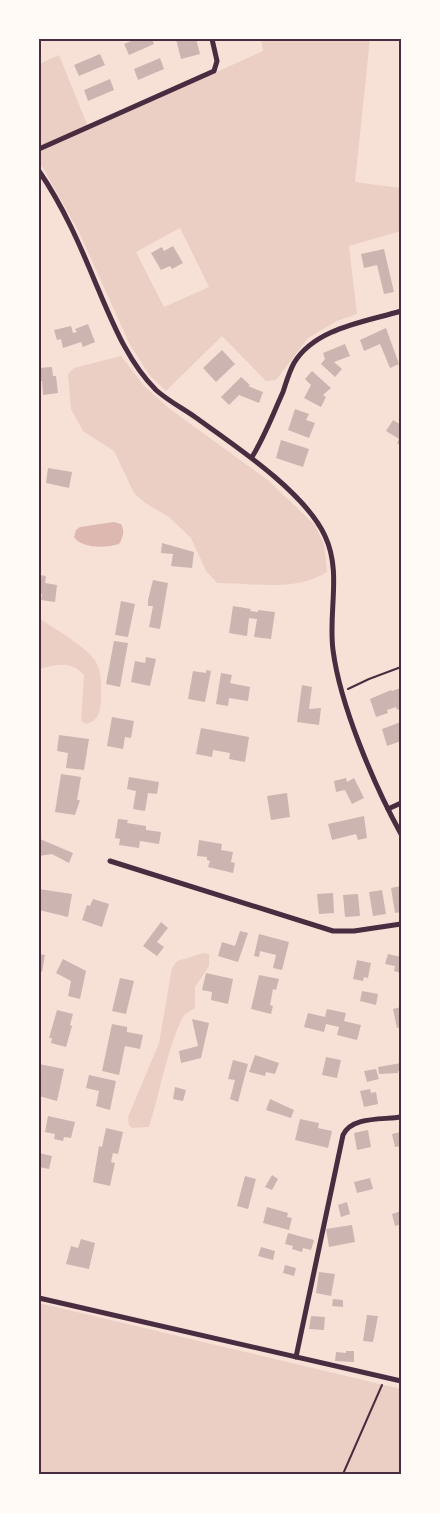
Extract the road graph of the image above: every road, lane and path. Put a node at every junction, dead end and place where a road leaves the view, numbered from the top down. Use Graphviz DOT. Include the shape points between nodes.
graph roads {
  1 [pos="212,39"];
  2 [pos="39,149"];
  3 [pos="39,171"];
  4 [pos="401,311"];
  5 [pos="252,457"];
  6 [pos="401,667"];
  7 [pos="342,691"];
  8 [pos="401,803"];
  9 [pos="388,809"];
  10 [pos="401,834"];
  11 [pos="110,861"];
  12 [pos="401,924"];
  13 [pos="401,1117"];
  14 [pos="39,1298"];
  15 [pos="296,1357"];
  16 [pos="385,1378"];
  17 [pos="401,1381"];
  18 [pos="343,1474"];
  1 -- 2 [label="street" via="217,61 214,70"];
  3 -- 5 [label="street" via="51,188 112,320 144,377 158,392"];
  4 -- 5 [label="street" via="340,329 307,348 294,363 263,439"];
  5 -- 7 [label="street" via="311,514 325,536 334,586 332,646"];
  6 -- 7 [label="path"];
  7 -- 9 [label="street"];
  8 -- 9 [label="street"];
  9 -- 10 [label="street"];
  11 -- 12 [label="street" via="333,931"];
  13 -- 15 [label="street" via="350,1125 343,1135"];
  14 -- 15 [label="street"];
  15 -- 16 [label="street"];
  16 -- 17 [label="street"];
  16 -- 18 [label="path"];
}
